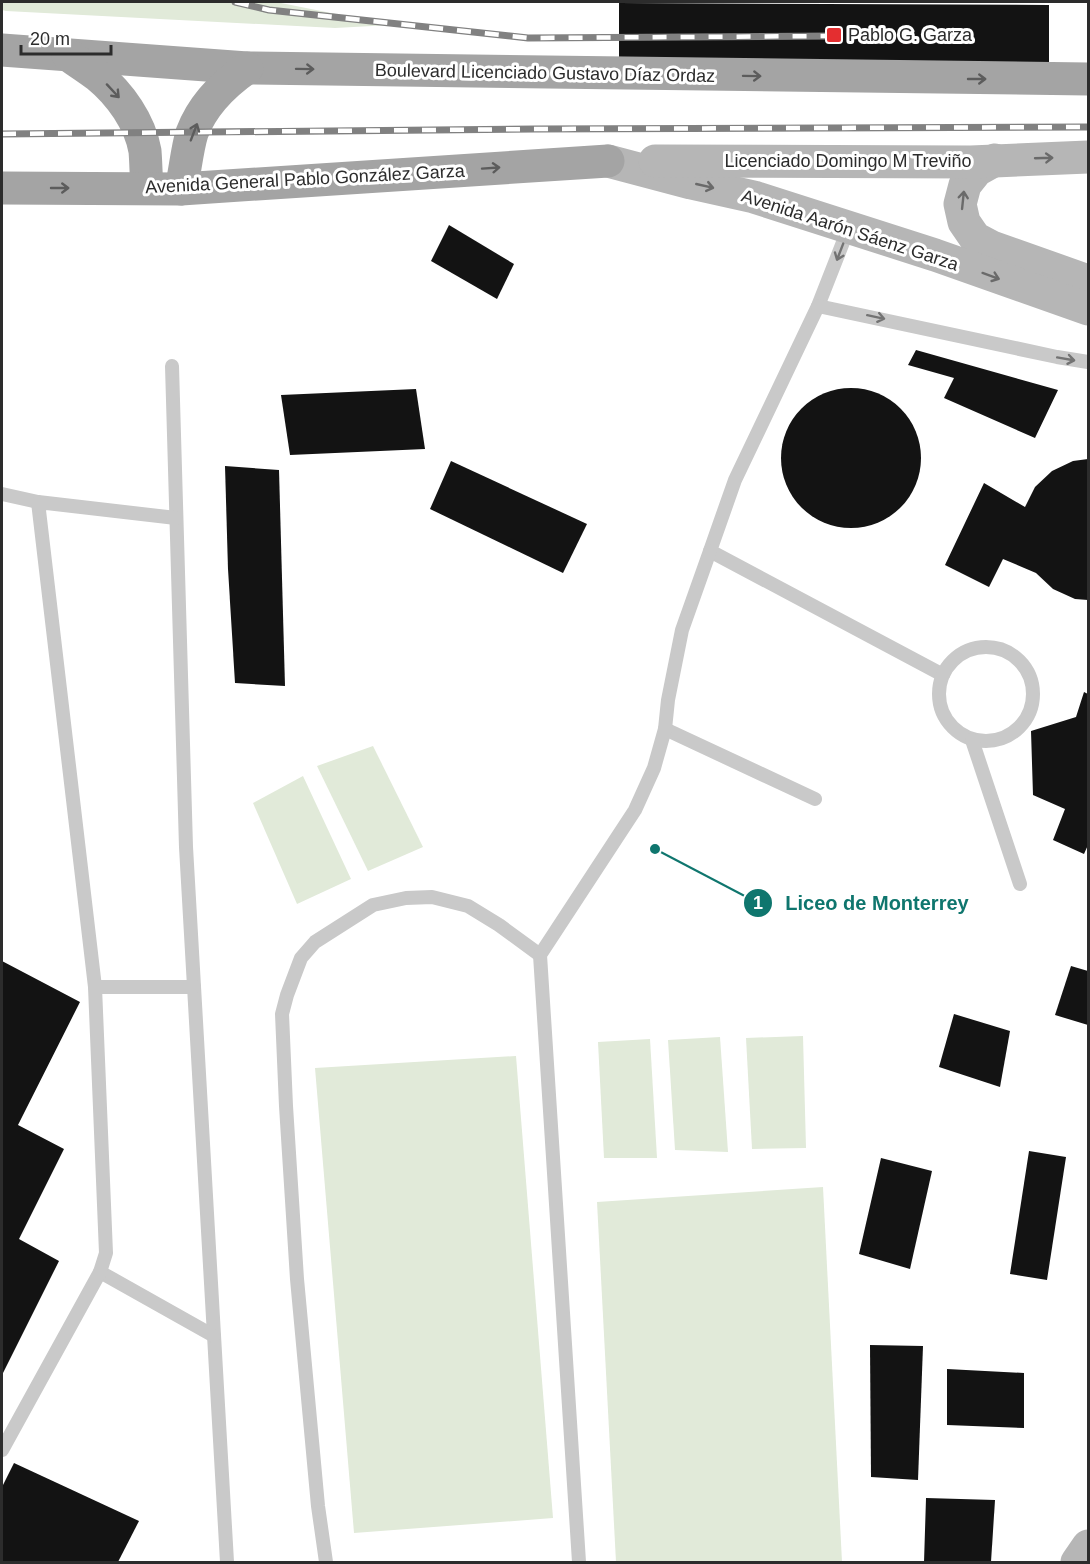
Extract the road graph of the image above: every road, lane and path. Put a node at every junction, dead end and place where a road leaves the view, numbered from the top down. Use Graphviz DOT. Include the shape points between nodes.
graph roads {
  1 [pos="2,50"];
  2 [pos="68,55"];
  3 [pos="247,68"];
  4 [pos="1089,79"];
  5 [pos="1089,157"];
  6 [pos="995,160"];
  7 [pos="608,161"];
  8 [pos="2,188"];
  9 [pos="147,188"];
  10 [pos="181,189"];
  11 [pos="849,226"];
  12 [pos="1089,281"];
  13 [pos="818,306"];
  14 [pos="1089,309"];
  15 [pos="1089,362"];
  16 [pos="172,366"];
  17 [pos="2,494"];
  18 [pos="38,502"];
  19 [pos="176,518"];
  20 [pos="710,550"];
  21 [pos="943,675"];
  22 [pos="665,729"];
  23 [pos="972,740"];
  24 [pos="815,799"];
  25 [pos="1020,884"];
  26 [pos="540,955"];
  27 [pos="95,987"];
  28 [pos="194,987"];
  29 [pos="100,1272"];
  30 [pos="214,1336"];
  31 [pos="2,1450"];
  32 [pos="1089,1546"];
  33 [pos="227,1563"];
  34 [pos="326,1563"];
  35 [pos="579,1563"];
  36 [pos="1077,1563"];
  1 -- 2 [label="main road, Boulevard Licenciado Gustavo Díaz Ordaz"];
  2 -- 3 [label="main road, Boulevard Licenciado Gustavo Díaz Ordaz"];
  2 -- 9 [label="main road, one-way" via="99,76 130,113 145,150"];
  3 -- 4 [label="main road, Boulevard Licenciado Gustavo Díaz Ordaz, one-way"];
  10 -- 3 [label="main road, one-way" via="192,133 201,116 220,89"];
  6 -- 5 [label="main road, Licenciado Domingo M Treviño, one-way"];
  6 -- 7 [label="main road, Licenciado Domingo M Treviño"];
  12 -- 6 [label="main road, Avenida Aarón Sáenz Garza, one-way" via="975,238 964,222 960,204 965,185 977,170"];
  10 -- 7 [label="main road, Avenida General Pablo González Garza, one-way"];
  7 -- 11 [label="main road, Avenida Aarón Sáenz Garza, one-way" via="754,197"];
  8 -- 9 [label="main road, Avenida General Pablo González Garza, one-way"];
  9 -- 10 [label="main road, Avenida General Pablo González Garza"];
  11 -- 13 [label="lane, one-way"];
  11 -- 14 [label="main road, Avenida Aarón Sáenz Garza, one-way"];
  13 -- 15 [label="lane, one-way"];
  13 -- 20 [label="lane" via="735,480"];
  16 -- 19 [label="lane"];
  17 -- 18 [label="lane"];
  18 -- 19 [label="lane"];
  18 -- 27 [label="lane"];
  19 -- 28 [label="lane" via="185,835"];
  20 -- 21 [label="lane"];
  20 -- 22 [label="lane" via="682,630"];
  21 -- 23 [label="lane" via="940,706 952,727"];
  21 -- 23 [label="lane" via="951,662 977,648 1007,652 1020,661 1028,674 1033,688 1032,704 1017,730 988,742"];
  22 -- 24 [label="lane"];
  22 -- 26 [label="lane" via="654,768 634,810"];
  23 -- 25 [label="lane"];
  26 -- 34 [label="lane" via="468,906 432,897 406,898 373,905 315,942 301,958 287,995 282,1014 297,1279"];
  26 -- 35 [label="lane"];
  27 -- 28 [label="lane"];
  27 -- 29 [label="lane" via="106,1253"];
  28 -- 30 [label="lane"];
  29 -- 30 [label="lane"];
  29 -- 31 [label="lane"];
  30 -- 33 [label="lane"];
  32 -- 36 [label="main road"];
}
